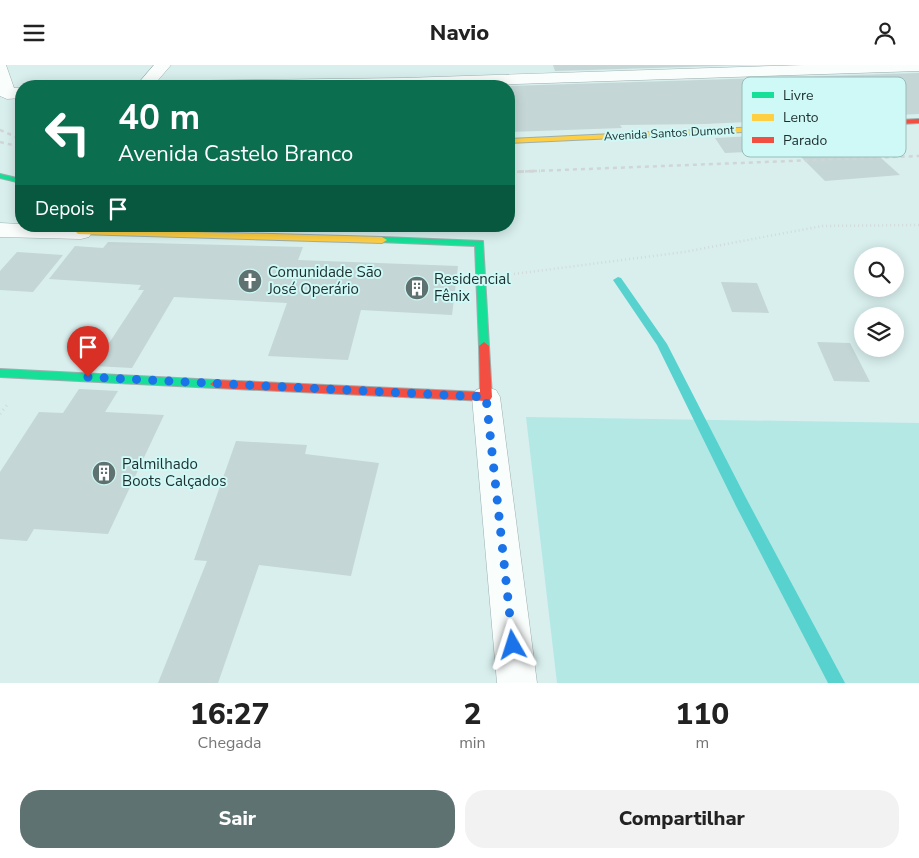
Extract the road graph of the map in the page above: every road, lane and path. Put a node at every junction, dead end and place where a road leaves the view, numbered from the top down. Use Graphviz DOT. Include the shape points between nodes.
graph roads {
  1 [pos="163,65"];
  2 [pos="345,65"];
  3 [pos="408,65"];
  4 [pos="919,66"];
  5 [pos="0,68"];
  6 [pos="149,80"];
  7 [pos="339,80"];
  8 [pos="405,80"];
  9 [pos="495,80"];
  10 [pos="15,93"];
  11 [pos="919,121"];
  12 [pos="906,122"];
  13 [pos="742,130"];
  14 [pos="515,141"];
  15 [pos="0,176"];
  16 [pos="15,180"];
  17 [pos="919,225"];
  18 [pos="0,230"];
  19 [pos="15,230"];
  20 [pos="169,232"];
  21 [pos="481,275"];
  22 [pos="0,373"];
  23 [pos="486,397"];
  24 [pos="517,683"];
  1 -- 6 [label="street"];
  2 -- 7 [label="street"];
  3 -- 8 [label="street"];
  4 -- 9 [label="street"];
  5 -- 10 [label="street" via="8,94"];
  11 -- 12 [label="street, Avenida Santos Dumont"];
  13 -- 14 [label="street, Avenida Santos Dumont"];
  15 -- 16 [label="street"];
  17 -- 21 [label="path" via="822,226 684,252 505,275"];
  18 -- 19 [label="street"];
  20 -- 21 [label="street" via="480,243"];
  21 -- 23 [label="street"];
  22 -- 23 [label="street"];
  23 -- 24 [label="street"];
}
